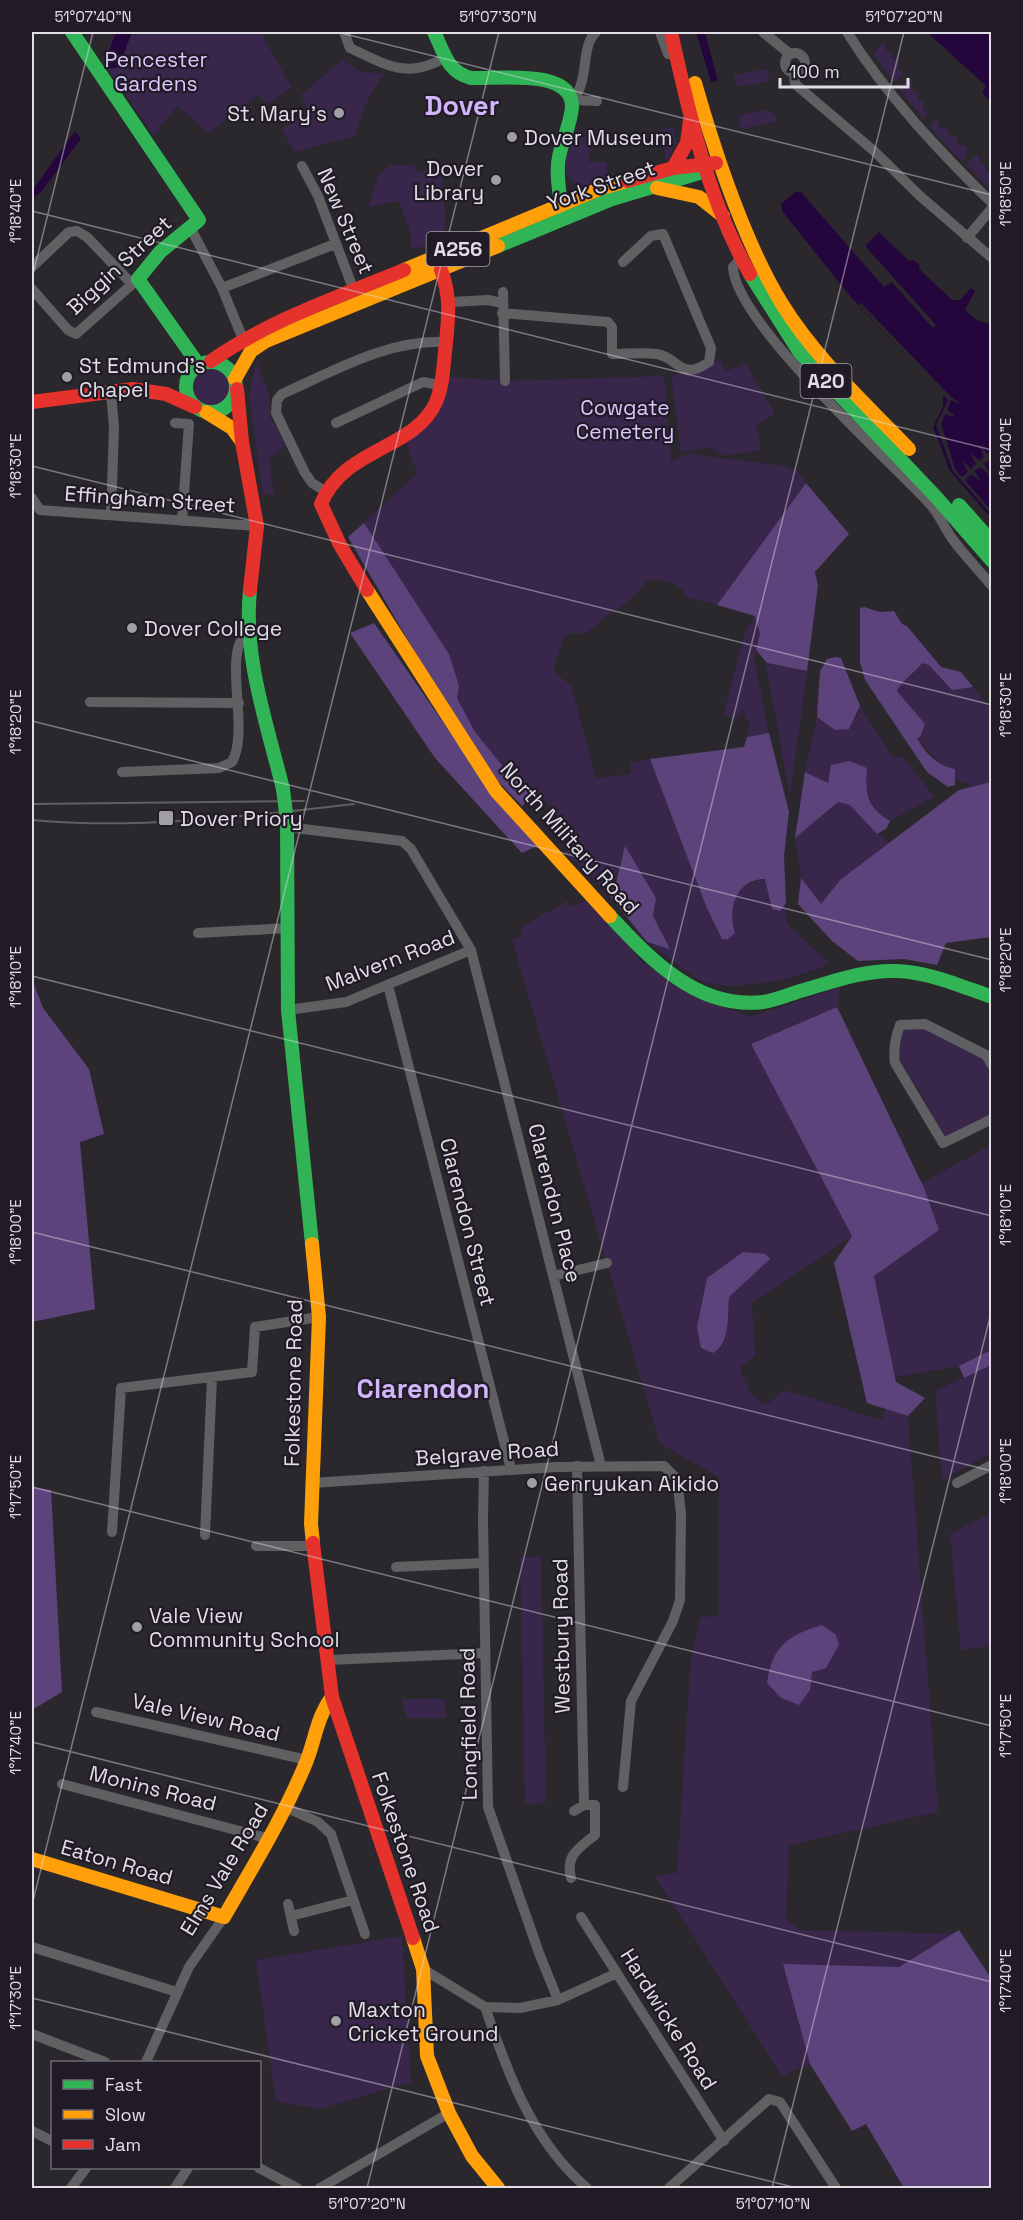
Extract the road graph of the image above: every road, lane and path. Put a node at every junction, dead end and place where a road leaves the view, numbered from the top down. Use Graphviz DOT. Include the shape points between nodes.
graph roads {
  1 [pos="72,32"];
  2 [pos="344,32"];
  3 [pos="434,32"];
  4 [pos="660,32"];
  5 [pos="671,32"];
  6 [pos="682,32"];
  7 [pos="763,32"];
  8 [pos="847,32"];
  9 [pos="594,34"];
  10 [pos="670,47"];
  11 [pos="789,54"];
  12 [pos="450,64"];
  13 [pos="671,66"];
  14 [pos="794,72"];
  15 [pos="573,100"];
  16 [pos="597,101"];
  17 [pos="690,120"];
  18 [pos="302,166"];
  19 [pos="711,166"];
  20 [pos="673,168"];
  21 [pos="561,180"];
  22 [pos="653,188"];
  23 [pos="580,198"];
  24 [pos="992,203"];
  25 [pos="562,205"];
  26 [pos="992,208"];
  27 [pos="723,216"];
  28 [pos="562,220"];
  29 [pos="195,224"];
  30 [pos="967,238"];
  31 [pos="335,244"];
  32 [pos="992,258"];
  33 [pos="623,262"];
  34 [pos="32,267"];
  35 [pos="441,270"];
  36 [pos="135,282"];
  37 [pos="222,288"];
  38 [pos="32,289"];
  39 [pos="356,297"];
  40 [pos="452,302"];
  41 [pos="502,303"];
  42 [pos="243,339"];
  43 [pos="447,342"];
  44 [pos="205,363"];
  45 [pos="505,381"];
  46 [pos="236,384"];
  47 [pos="440,385"];
  48 [pos="111,393"];
  49 [pos="32,402"];
  50 [pos="201,410"];
  51 [pos="175,423"];
  52 [pos="336,423"];
  53 [pos="242,442"];
  54 [pos="325,491"];
  55 [pos="32,498"];
  56 [pos="934,501"];
  57 [pos="111,515"];
  58 [pos="182,521"];
  59 [pos="257,526"];
  60 [pos="992,542"];
  61 [pos="992,561"];
  62 [pos="992,586"];
  63 [pos="249,632"];
  64 [pos="251,658"];
  65 [pos="237,673"];
  66 [pos="90,702"];
  67 [pos="239,703"];
  68 [pos="122,772"];
  69 [pos="287,824"];
  70 [pos="288,928"];
  71 [pos="198,933"];
  72 [pos="471,950"];
  73 [pos="388,985"];
  74 [pos="992,997"];
  75 [pos="288,1010"];
  76 [pos="992,1065"];
  77 [pos="992,1119"];
  78 [pos="607,1263"];
  79 [pos="553,1276"];
  80 [pos="319,1317"];
  81 [pos="213,1377"];
  82 [pos="992,1465"];
  83 [pos="577,1466"];
  84 [pos="600,1466"];
  85 [pos="511,1469"];
  86 [pos="484,1471"];
  87 [pos="957,1482"];
  88 [pos="312,1483"];
  89 [pos="112,1532"];
  90 [pos="205,1535"];
  91 [pos="256,1546"];
  92 [pos="313,1546"];
  93 [pos="483,1563"];
  94 [pos="396,1567"];
  95 [pos="485,1653"];
  96 [pos="329,1660"];
  97 [pos="332,1697"];
  98 [pos="96,1712"];
  99 [pos="307,1760"];
  100 [pos="62,1784"];
  101 [pos="623,1787"];
  102 [pos="590,1805"];
  103 [pos="285,1807"];
  104 [pos="574,1811"];
  105 [pos="270,1839"];
  106 [pos="32,1859"];
  107 [pos="571,1878"];
  108 [pos="353,1900"];
  109 [pos="288,1904"];
  110 [pos="291,1916"];
  111 [pos="224,1917"];
  112 [pos="581,1917"];
  113 [pos="294,1931"];
  114 [pos="365,1934"];
  115 [pos="32,1947"];
  116 [pos="423,1969"];
  117 [pos="617,1973"];
  118 [pos="177,1992"];
  119 [pos="558,2000"];
  120 [pos="485,2007"];
  121 [pos="32,2034"];
  122 [pos="102,2061"];
  123 [pos="146,2061"];
  124 [pos="449,2113"];
  125 [pos="32,2131"];
  126 [pos="51,2140"];
  127 [pos="724,2141"];
  128 [pos="86,2169"];
  129 [pos="187,2169"];
  130 [pos="261,2169"];
  131 [pos="71,2188"];
  132 [pos="175,2188"];
  133 [pos="297,2188"];
  134 [pos="320,2188"];
  135 [pos="498,2188"];
  136 [pos="587,2188"];
  137 [pos="669,2188"];
  138 [pos="837,2188"];
  1 -- 29 [label="main road"];
  2 -- 12 [label="street" via="350,48 390,67 405,70"];
  3 -- 12 [label="main road"];
  4 -- 10 [label="street"];
  5 -- 10 [label="main road, A20"];
  6 -- 19 [label="main road, A20" via="705,124"];
  7 -- 11 [label="street"];
  8 -- 24 [label="street" via="927,136"];
  9 -- 15 [label="street" via="584,81"];
  10 -- 13 [label="street"];
  10 -- 17 [label="main road, A20"];
  11 -- 14 [label="street" via="785,65"];
  11 -- 14 [label="street" via="799,53 805,61 802,69"];
  12 -- 15 [label="main road" via="467,78 510,77 557,84 567,89"];
  14 -- 30 [label="street" via="795,84"];
  15 -- 16 [label="street"];
  15 -- 21 [label="main road" via="558,159"];
  17 -- 19 [label="main road, A20"];
  17 -- 20 [label="main road" via="687,143"];
  18 -- 31 [label="street, New Street" via="318,196"];
  19 -- 20 [label="main road, York Street / A256"];
  19 -- 22 [label="main road, York Street / A256"];
  19 -- 27 [label="main road, A20"];
  19 -- 60 [label="main road, A20" via="790,316 820,356"];
  20 -- 23 [label="main road, York Street / A256"];
  21 -- 23 [label="main road"];
  21 -- 25 [label="main road"];
  22 -- 27 [label="main road" via="699,197"];
  22 -- 28 [label="main road, York Street / A256" via="612,199"];
  23 -- 25 [label="main road, York Street / A256"];
  25 -- 28 [label="main road"];
  25 -- 39 [label="main road, York Street / A256"];
  26 -- 30 [label="street"];
  27 -- 56 [label="main road, A20" via="741,258 800,352"];
  28 -- 35 [label="main road, York Street / A256"];
  29 -- 36 [label="main road, Biggin Street" via="160,252"];
  29 -- 37 [label="street"];
  30 -- 32 [label="street"];
  31 -- 37 [label="street"];
  31 -- 39 [label="street, New Street"];
  33 -- 41 [label="street" via="651,236 663,234 711,348 709,362 688,371 659,354 612,354 612,327 608,322"];
  34 -- 36 [label="street" via="69,232 78,231"];
  35 -- 39 [label="main road, York Street / A256"];
  35 -- 40 [label="main road"];
  36 -- 38 [label="street, Biggin Street" via="76,334"];
  36 -- 44 [label="main road"];
  37 -- 42 [label="street"];
  39 -- 42 [label="main road, York Street / A256"];
  39 -- 46 [label="main road, York Street / A256" via="251,351 241,365"];
  40 -- 41 [label="street"];
  40 -- 43 [label="main road"];
  41 -- 45 [label="street"];
  42 -- 44 [label="main road, York Street / A256"];
  43 -- 47 [label="main road"];
  43 -- 54 [label="street" via="432,341 372,354 282,394 277,400 276,413 305,474"];
  44 -- 46 [label="main road" via="228,368"];
  44 -- 50 [label="main road" via="186,382 187,396"];
  46 -- 50 [label="main road" via="227,407"];
  46 -- 53 [label="main road, Folkestone Road"];
  47 -- 52 [label="street" via="423,382"];
  47 -- 54 [label="main road" via="427,417 353,464"];
  48 -- 49 [label="main road"];
  48 -- 50 [label="main road" via="150,390"];
  48 -- 57 [label="street"];
  50 -- 53 [label="main road" via="231,428"];
  51 -- 58 [label="street" via="189,424"];
  53 -- 59 [label="main road, Folkestone Road"];
  54 -- 74 [label="main road, North Military Road" via="321,504 340,545 496,791 654,961 679,982 733,1000 762,1002 853,976 895,971 931,976"];
  55 -- 57 [label="street, Effingham Street" via="40,510"];
  56 -- 61 [label="main road, A20"];
  56 -- 62 [label="street" via="966,557"];
  57 -- 58 [label="street, Effingham Street"];
  58 -- 59 [label="street, Effingham Street"];
  59 -- 63 [label="main road, Folkestone Road" via="249,588"];
  63 -- 64 [label="main road, Folkestone Road"];
  63 -- 65 [label="street" via="237,645"];
  64 -- 65 [label="street" via="242,662"];
  64 -- 69 [label="main road, Folkestone Road, bridge" via="283,789"];
  65 -- 67 [label="street"];
  66 -- 67 [label="street"];
  67 -- 68 [label="street" via="238,747 227,766"];
  69 -- 70 [label="main road, Folkestone Road"];
  69 -- 72 [label="street, Clarendon Place" via="402,841 411,849"];
  70 -- 71 [label="street"];
  70 -- 75 [label="main road, Folkestone Road"];
  72 -- 73 [label="street, Malvern Road"];
  72 -- 79 [label="street, Clarendon Place"];
  73 -- 75 [label="street, Malvern Road" via="346,1002"];
  73 -- 85 [label="street, Clarendon Street"];
  75 -- 80 [label="main road, Folkestone Road"];
  76 -- 77 [label="street" via="986,1055 925,1024 900,1025 896,1035 895,1063 943,1143"];
  78 -- 79 [label="street"];
  79 -- 84 [label="street, Clarendon Place"];
  80 -- 81 [label="street" via="255,1327 252,1372"];
  80 -- 88 [label="main road, Folkestone Road"];
  81 -- 89 [label="street" via="121,1388"];
  81 -- 90 [label="street"];
  82 -- 87 [label="street"];
  83 -- 84 [label="street, Belgrave Road"];
  83 -- 85 [label="street, Belgrave Road"];
  83 -- 102 [label="street, Westbury Road"];
  84 -- 101 [label="street, Belgrave Road" via="664,1466 677,1479 680,1502 680,1600 631,1701"];
  85 -- 86 [label="street, Belgrave Road"];
  86 -- 88 [label="street, Belgrave Road"];
  86 -- 93 [label="street, Longfield Road"];
  88 -- 92 [label="main road, Folkestone Road"];
  91 -- 92 [label="street"];
  92 -- 96 [label="main road, Folkestone Road"];
  93 -- 94 [label="street"];
  93 -- 95 [label="street, Longfield Road"];
  95 -- 96 [label="street"];
  95 -- 119 [label="street, Longfield Road" via="488,1807"];
  96 -- 97 [label="main road, Folkestone Road"];
  97 -- 99 [label="main road, Elms Vale Road" via="318,1716"];
  97 -- 116 [label="main road, Folkestone Road"];
  98 -- 99 [label="street, Vale View Road"];
  99 -- 103 [label="main road, Elms Vale Road"];
  100 -- 105 [label="street, Monins Road"];
  102 -- 104 [label="street"];
  102 -- 107 [label="street, Westbury Road" via="595,1835 570,1857"];
  103 -- 105 [label="main road, Elms Vale Road"];
  103 -- 108 [label="street" via="327,1829"];
  105 -- 111 [label="main road, Elms Vale Road"];
  106 -- 111 [label="main road, Eaton Road"];
  108 -- 110 [label="street"];
  108 -- 114 [label="street"];
  109 -- 110 [label="street"];
  110 -- 113 [label="street"];
  111 -- 118 [label="street, Elms Vale Road" via="194,1959"];
  112 -- 117 [label="street, Hardwicke Road"];
  115 -- 118 [label="street"];
  116 -- 120 [label="street"];
  116 -- 124 [label="main road, Folkestone Road" via="427,2056"];
  117 -- 119 [label="street"];
  117 -- 127 [label="street, Hardwicke Road"];
  118 -- 123 [label="street, Elms Vale Road"];
  119 -- 120 [label="street" via="520,2008"];
  120 -- 136 [label="street" via="507,2074 530,2116 567,2171"];
  121 -- 122 [label="street"];
  124 -- 134 [label="street"];
  124 -- 135 [label="main road, Folkestone Road" via="472,2156"];
  125 -- 126 [label="street"];
  127 -- 137 [label="street"];
  127 -- 138 [label="street" via="769,2099 780,2102"];
  128 -- 131 [label="street"];
  129 -- 132 [label="street"];
  130 -- 133 [label="street"];
}
